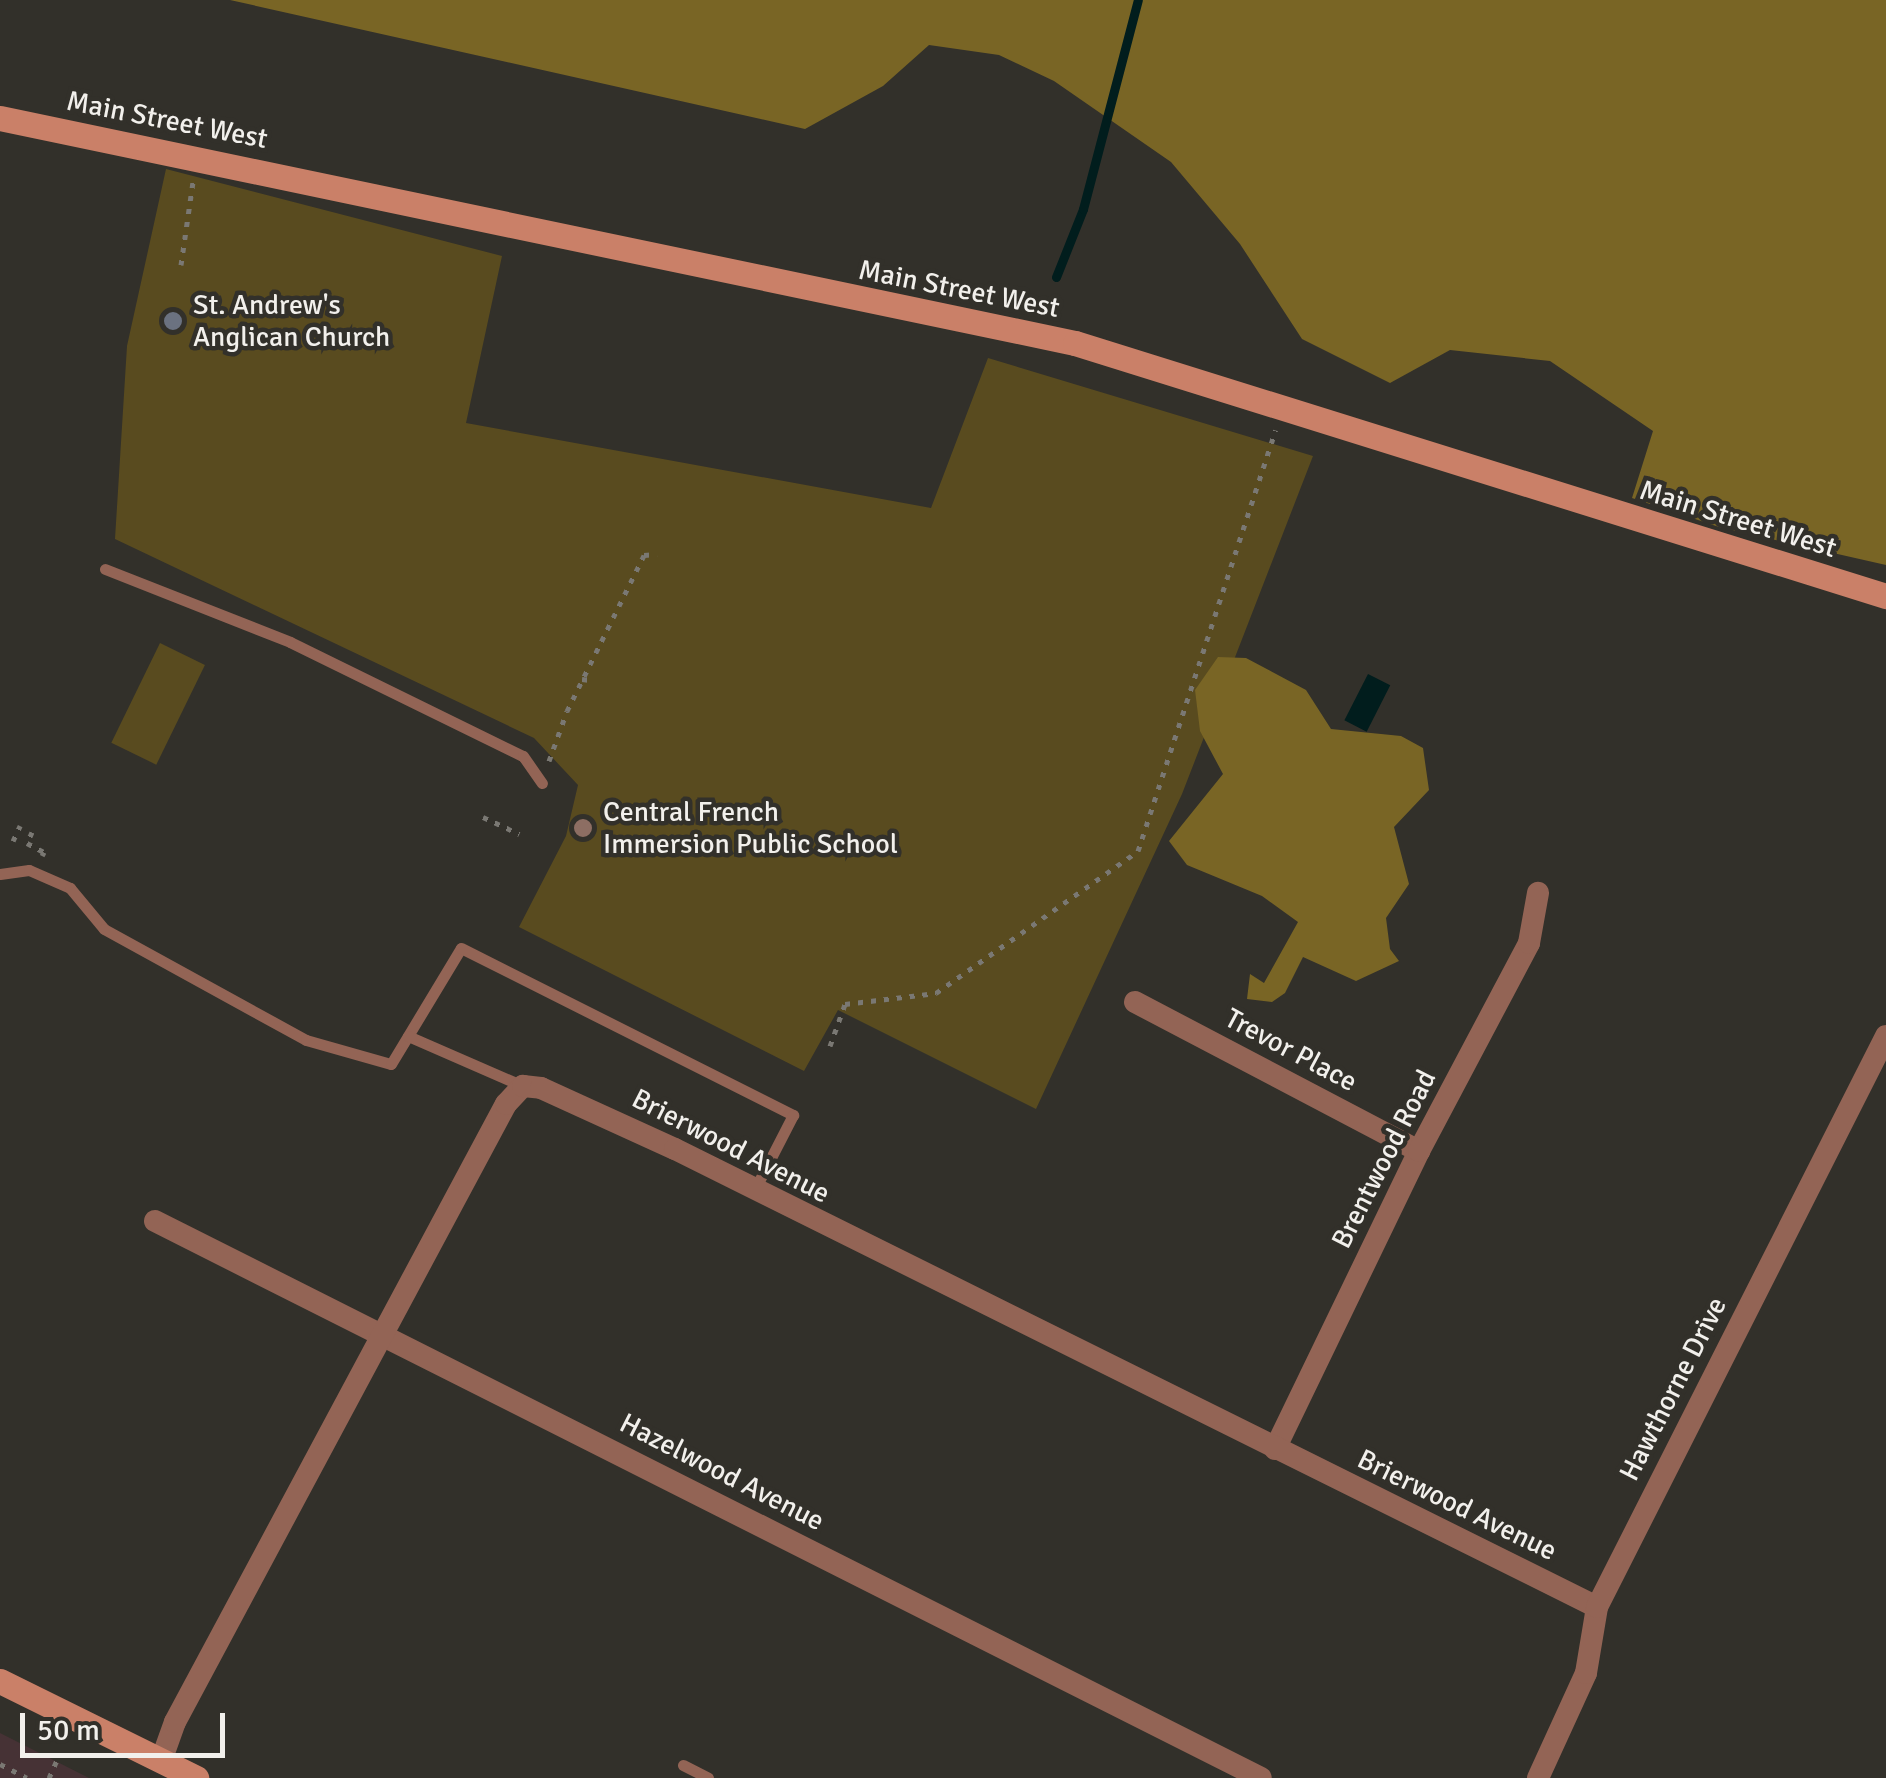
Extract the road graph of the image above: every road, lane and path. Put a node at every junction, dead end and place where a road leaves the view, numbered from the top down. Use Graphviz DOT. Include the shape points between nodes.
graph roads {
  1 [pos="0,118"];
  2 [pos="193,179"];
  3 [pos="181,265"];
  4 [pos="1278,427"];
  5 [pos="657,554"];
  6 [pos="105,568"];
  7 [pos="1886,596"];
  8 [pos="616,613"];
  9 [pos="620,622"];
  10 [pos="542,783"];
  11 [pos="483,817"];
  12 [pos="20,826"];
  13 [pos="32,832"];
  14 [pos="518,834"];
  15 [pos="13,841"];
  16 [pos="42,855"];
  17 [pos="0,874"];
  18 [pos="1538,893"];
  19 [pos="1134,1002"];
  20 [pos="408,1036"];
  21 [pos="1886,1036"];
  22 [pos="830,1046"];
  23 [pos="523,1086"];
  24 [pos="1418,1151"];
  25 [pos="754,1191"];
  26 [pos="155,1221"];
  27 [pos="386,1336"];
  28 [pos="1275,1450"];
  29 [pos="1597,1607"];
  30 [pos="1,1682"];
  31 [pos="60,1756"];
  32 [pos="0,1764"];
  33 [pos="683,1765"];
  34 [pos="157,1770"];
  35 [pos="28,1778"];
  36 [pos="49,1778"];
  37 [pos="196,1778"];
  38 [pos="708,1778"];
  39 [pos="1261,1778"];
  40 [pos="1538,1778"];
  1 -- 7 [label="main road, Main Street West" via="1075,343"];
  2 -- 3 [label="path"];
  4 -- 22 [label="path" via="1138,851 936,993 845,1004"];
  5 -- 8 [label="path" via="644,555"];
  6 -- 10 [label="lane" via="290,642 523,756"];
  8 -- 9 [label="path"];
  8 -- 10 [label="path"];
  11 -- 14 [label="path"];
  12 -- 15 [label="path"];
  13 -- 16 [label="path" via="27,843"];
  17 -- 20 [label="lane" via="30,870 70,888 104,929 306,1040 391,1064"];
  18 -- 24 [label="street, Brentwood Road" via="1529,943"];
  19 -- 24 [label="street, Trevor Place"];
  20 -- 23 [label="lane"];
  20 -- 25 [label="lane" via="460,948 793,1115"];
  21 -- 29 [label="street, Hawthorne Drive"];
  23 -- 25 [label="street, Brierwood Avenue" via="555,1094"];
  23 -- 27 [label="street" via="506,1104"];
  24 -- 28 [label="street, Brentwood Road"];
  25 -- 28 [label="street, Brierwood Avenue"];
  26 -- 27 [label="street, Hazelwood Avenue"];
  27 -- 34 [label="street" via="175,1722"];
  27 -- 39 [label="street, Hazelwood Avenue"];
  28 -- 29 [label="street, Brierwood Avenue"];
  29 -- 40 [label="street, Hawthorne Drive" via="1586,1673"];
  30 -- 34 [label="main road"];
  31 -- 36 [label="path"];
  32 -- 35 [label="path"];
  33 -- 38 [label="lane"];
  34 -- 37 [label="main road"];
}
